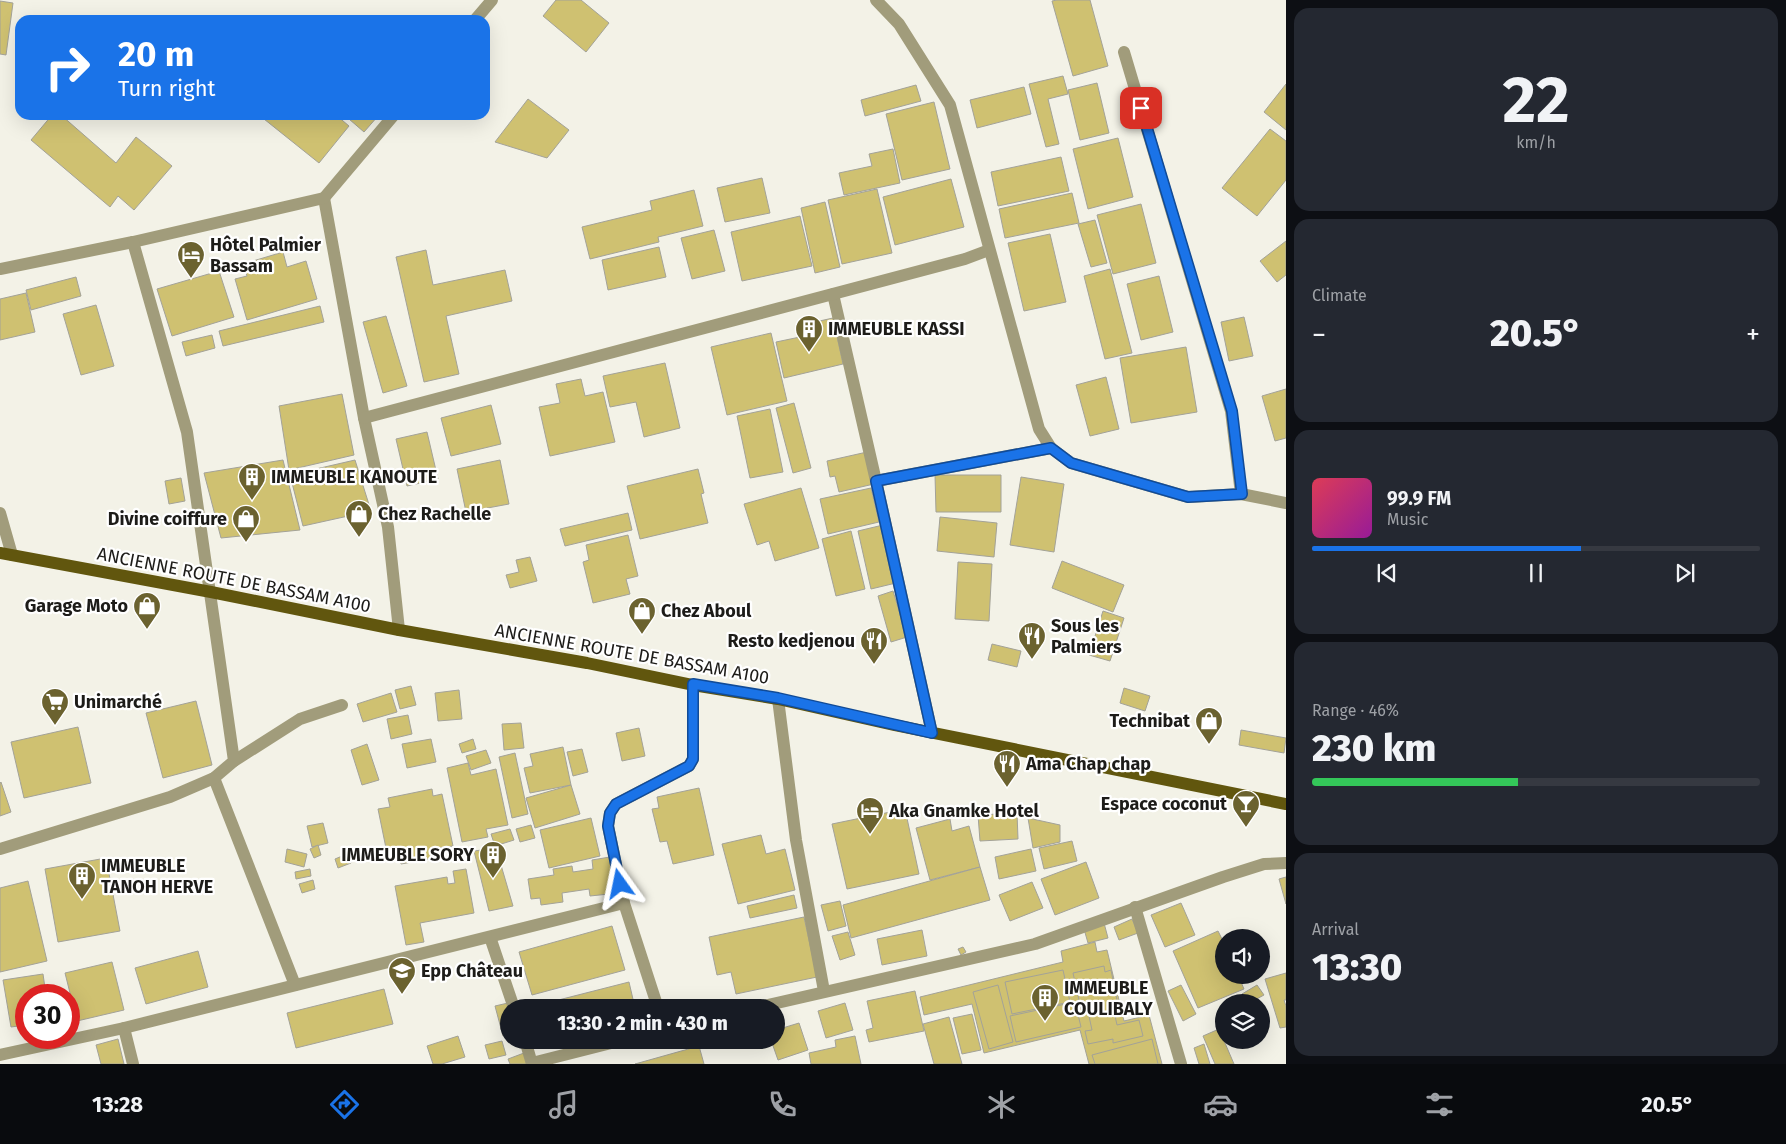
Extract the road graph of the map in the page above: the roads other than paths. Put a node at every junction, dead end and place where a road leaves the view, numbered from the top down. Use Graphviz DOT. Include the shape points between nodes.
graph roads {
  1 [pos="492,0"];
  2 [pos="876,0"];
  3 [pos="479,15"];
  4 [pos="1124,52"];
  5 [pos="390,120"];
  6 [pos="324,198"];
  7 [pos="133,242"];
  8 [pos="989,250"];
  9 [pos="0,268"];
  10 [pos="833,294"];
  11 [pos="364,418"];
  12 [pos="1051,448"];
  13 [pos="876,481"];
  14 [pos="1242,494"];
  15 [pos="1286,503"];
  16 [pos="0,513"];
  17 [pos="6,554"];
  18 [pos="211,592"];
  19 [pos="399,630"];
  20 [pos="693,684"];
  21 [pos="778,698"];
  22 [pos="342,705"];
  23 [pos="932,733"];
  24 [pos="234,761"];
  25 [pos="214,778"];
  26 [pos="1286,804"];
  27 [pos="0,849"];
  28 [pos="1286,862"];
  29 [pos="624,903"];
  30 [pos="1135,907"];
  31 [pos="490,937"];
  32 [pos="295,985"];
  33 [pos="824,991"];
  34 [pos="511,999"];
  35 [pos="655,999"];
  36 [pos="785,1001"];
  37 [pos="124,1028"];
  38 [pos="528,1049"];
  39 [pos="587,1049"];
  40 [pos="0,1055"];
  41 [pos="532,1063"];
  42 [pos="133,1064"];
  43 [pos="1181,1064"];
  1 -- 3 [label="street"];
  2 -- 8 [label="street" via="899,24 950,105"];
  4 -- 14 [label="street" via="1232,411"];
  5 -- 6 [label="street"];
  6 -- 7 [label="street"];
  6 -- 11 [label="street"];
  7 -- 9 [label="street"];
  7 -- 18 [label="street" via="187,432"];
  8 -- 10 [label="street"];
  8 -- 12 [label="street" via="1039,429"];
  10 -- 11 [label="street"];
  10 -- 13 [label="street"];
  11 -- 19 [label="street" via="388,527"];
  12 -- 13 [label="street"];
  12 -- 14 [label="street" via="1071,463 1188,497"];
  13 -- 23 [label="street"];
  14 -- 15 [label="street"];
  16 -- 17 [label="street"];
  17 -- 18 [label="main road, ANCIENNE ROUTE DE BASSAM A100"];
  18 -- 19 [label="main road, ANCIENNE ROUTE DE BASSAM A100"];
  18 -- 24 [label="street"];
  19 -- 20 [label="main road, ANCIENNE ROUTE DE BASSAM A100"];
  20 -- 21 [label="main road, ANCIENNE ROUTE DE BASSAM A100"];
  20 -- 29 [label="street" via="693,759 689,766 616,804 610,813 608,826"];
  21 -- 23 [label="main road, ANCIENNE ROUTE DE BASSAM A100"];
  21 -- 33 [label="street" via="796,840"];
  22 -- 24 [label="street" via="300,719"];
  23 -- 26 [label="main road, ANCIENNE ROUTE DE BASSAM A100"];
  24 -- 25 [label="street"];
  25 -- 27 [label="street" via="170,797"];
  25 -- 32 [label="street"];
  28 -- 30 [label="street" via="1264,864"];
  29 -- 31 [label="street"];
  29 -- 35 [label="street"];
  30 -- 33 [label="street" via="1035,944"];
  30 -- 43 [label="street"];
  31 -- 32 [label="street"];
  31 -- 34 [label="street"];
  32 -- 37 [label="street"];
  33 -- 36 [label="street"];
  37 -- 40 [label="street"];
  37 -- 42 [label="street"];
  38 -- 41 [label="street"];
  39 -- 41 [label="street"];
}
